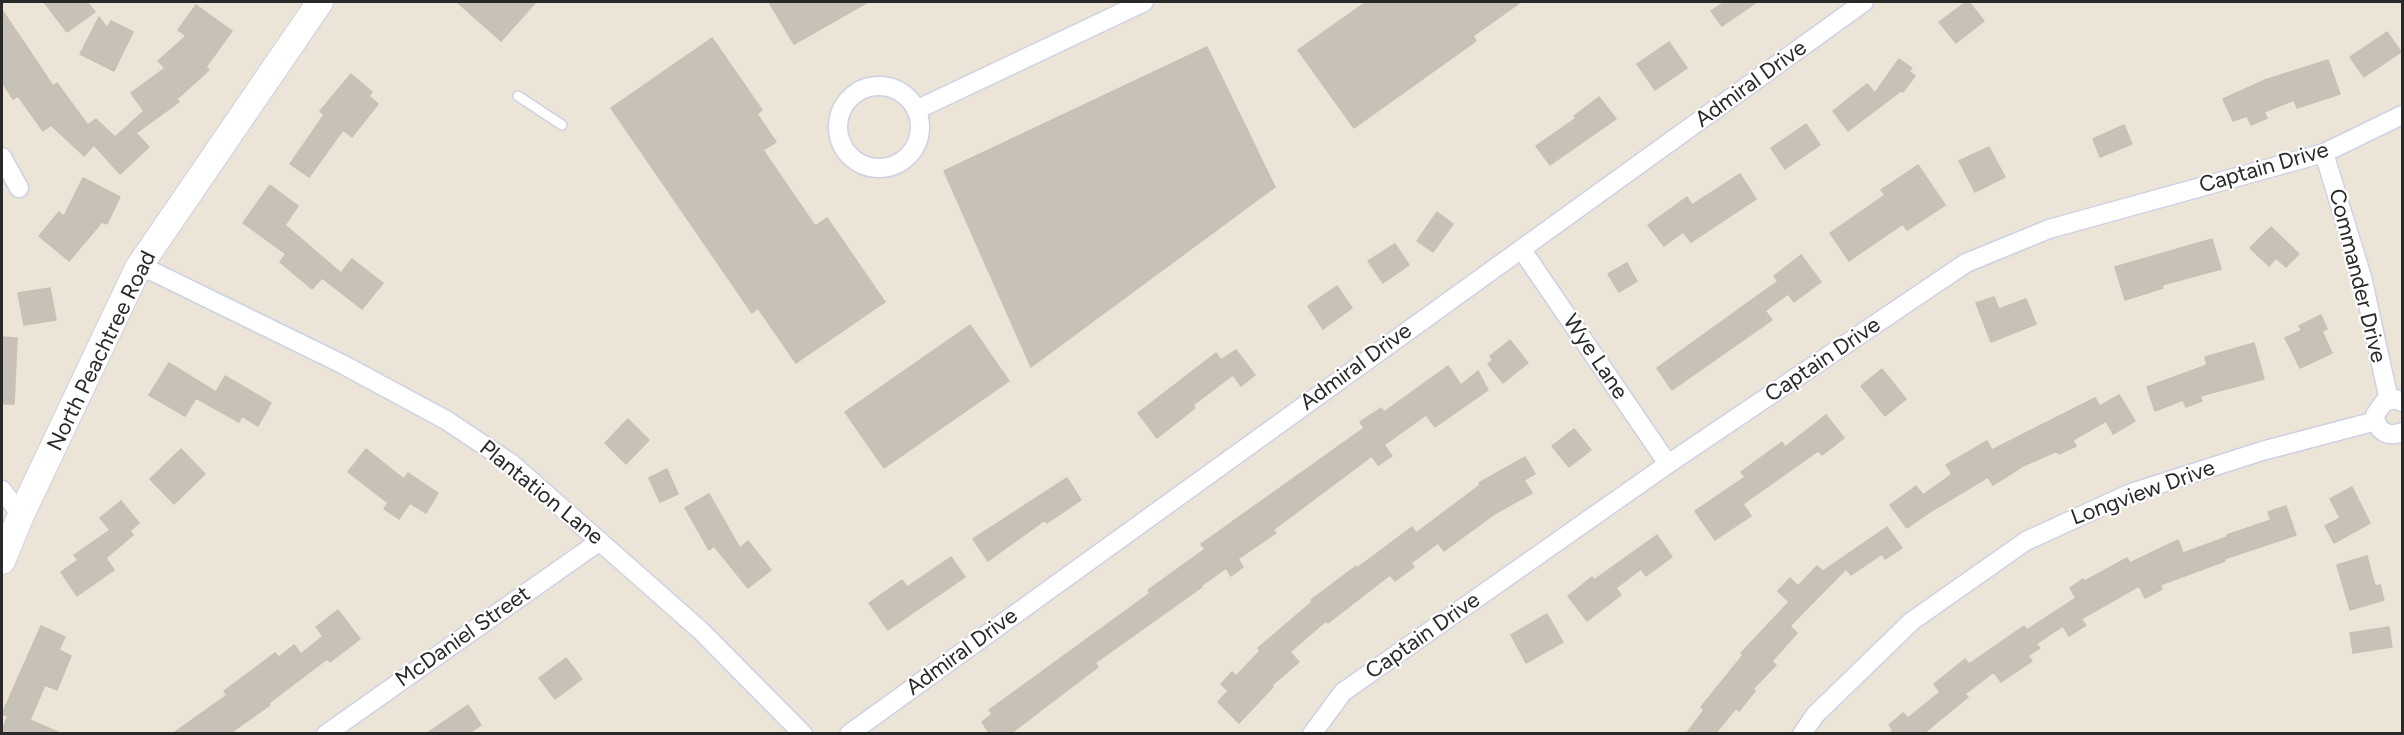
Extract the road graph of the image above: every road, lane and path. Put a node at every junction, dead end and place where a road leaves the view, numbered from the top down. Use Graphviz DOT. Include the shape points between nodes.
graph roads {
  1 [pos="320,2"];
  2 [pos="1144,2"];
  3 [pos="1864,2"];
  4 [pos="518,96"];
  5 [pos="916,110"];
  6 [pos="2403,115"];
  7 [pos="562,125"];
  8 [pos="2324,153"];
  9 [pos="2,157"];
  10 [pos="19,188"];
  11 [pos="1522,250"];
  12 [pos="138,268"];
  13 [pos="2396,401"];
  14 [pos="2376,421"];
  15 [pos="2401,438"];
  16 [pos="1668,464"];
  17 [pos="2,490"];
  18 [pos="21,515"];
  19 [pos="600,541"];
  20 [pos="2,561"];
  21 [pos="327,734"];
  22 [pos="803,734"];
  23 [pos="849,734"];
  24 [pos="1312,734"];
  25 [pos="1802,734"];
  1 -- 12 [label="street, North Peachtree Road"];
  2 -- 5 [label="street"];
  3 -- 11 [label="street, Admiral Drive"];
  4 -- 7 [label="lane"];
  5 -- 5 [label="street" via="898,90 872,86 848,99 841,110 839,138 845,150 867,166 894,165 915,148 920,122"];
  6 -- 8 [label="street, Captain Drive"];
  8 -- 13 [label="street, Commander Drive"];
  8 -- 16 [label="street, Captain Drive" via="2049,229 1966,263"];
  9 -- 10 [label="street"];
  11 -- 16 [label="street, Wye Lane"];
  11 -- 23 [label="street, Admiral Drive"];
  12 -- 18 [label="street, North Peachtree Road"];
  12 -- 19 [label="street, Plantation Lane" via="154,272 342,364 446,420 512,464"];
  13 -- 14 [label="street" via="2380,405"];
  14 -- 15 [label="street" via="2382,431"];
  14 -- 25 [label="street, Longview Drive" via="2262,451 2131,493 2026,541 1912,621 1815,715"];
  16 -- 24 [label="street, Captain Drive" via="1343,692"];
  17 -- 18 [label="street"];
  18 -- 20 [label="street, North Peachtree Road"];
  19 -- 21 [label="street, McDaniel Street"];
  19 -- 22 [label="street, Plantation Lane" via="700,630"];
}
